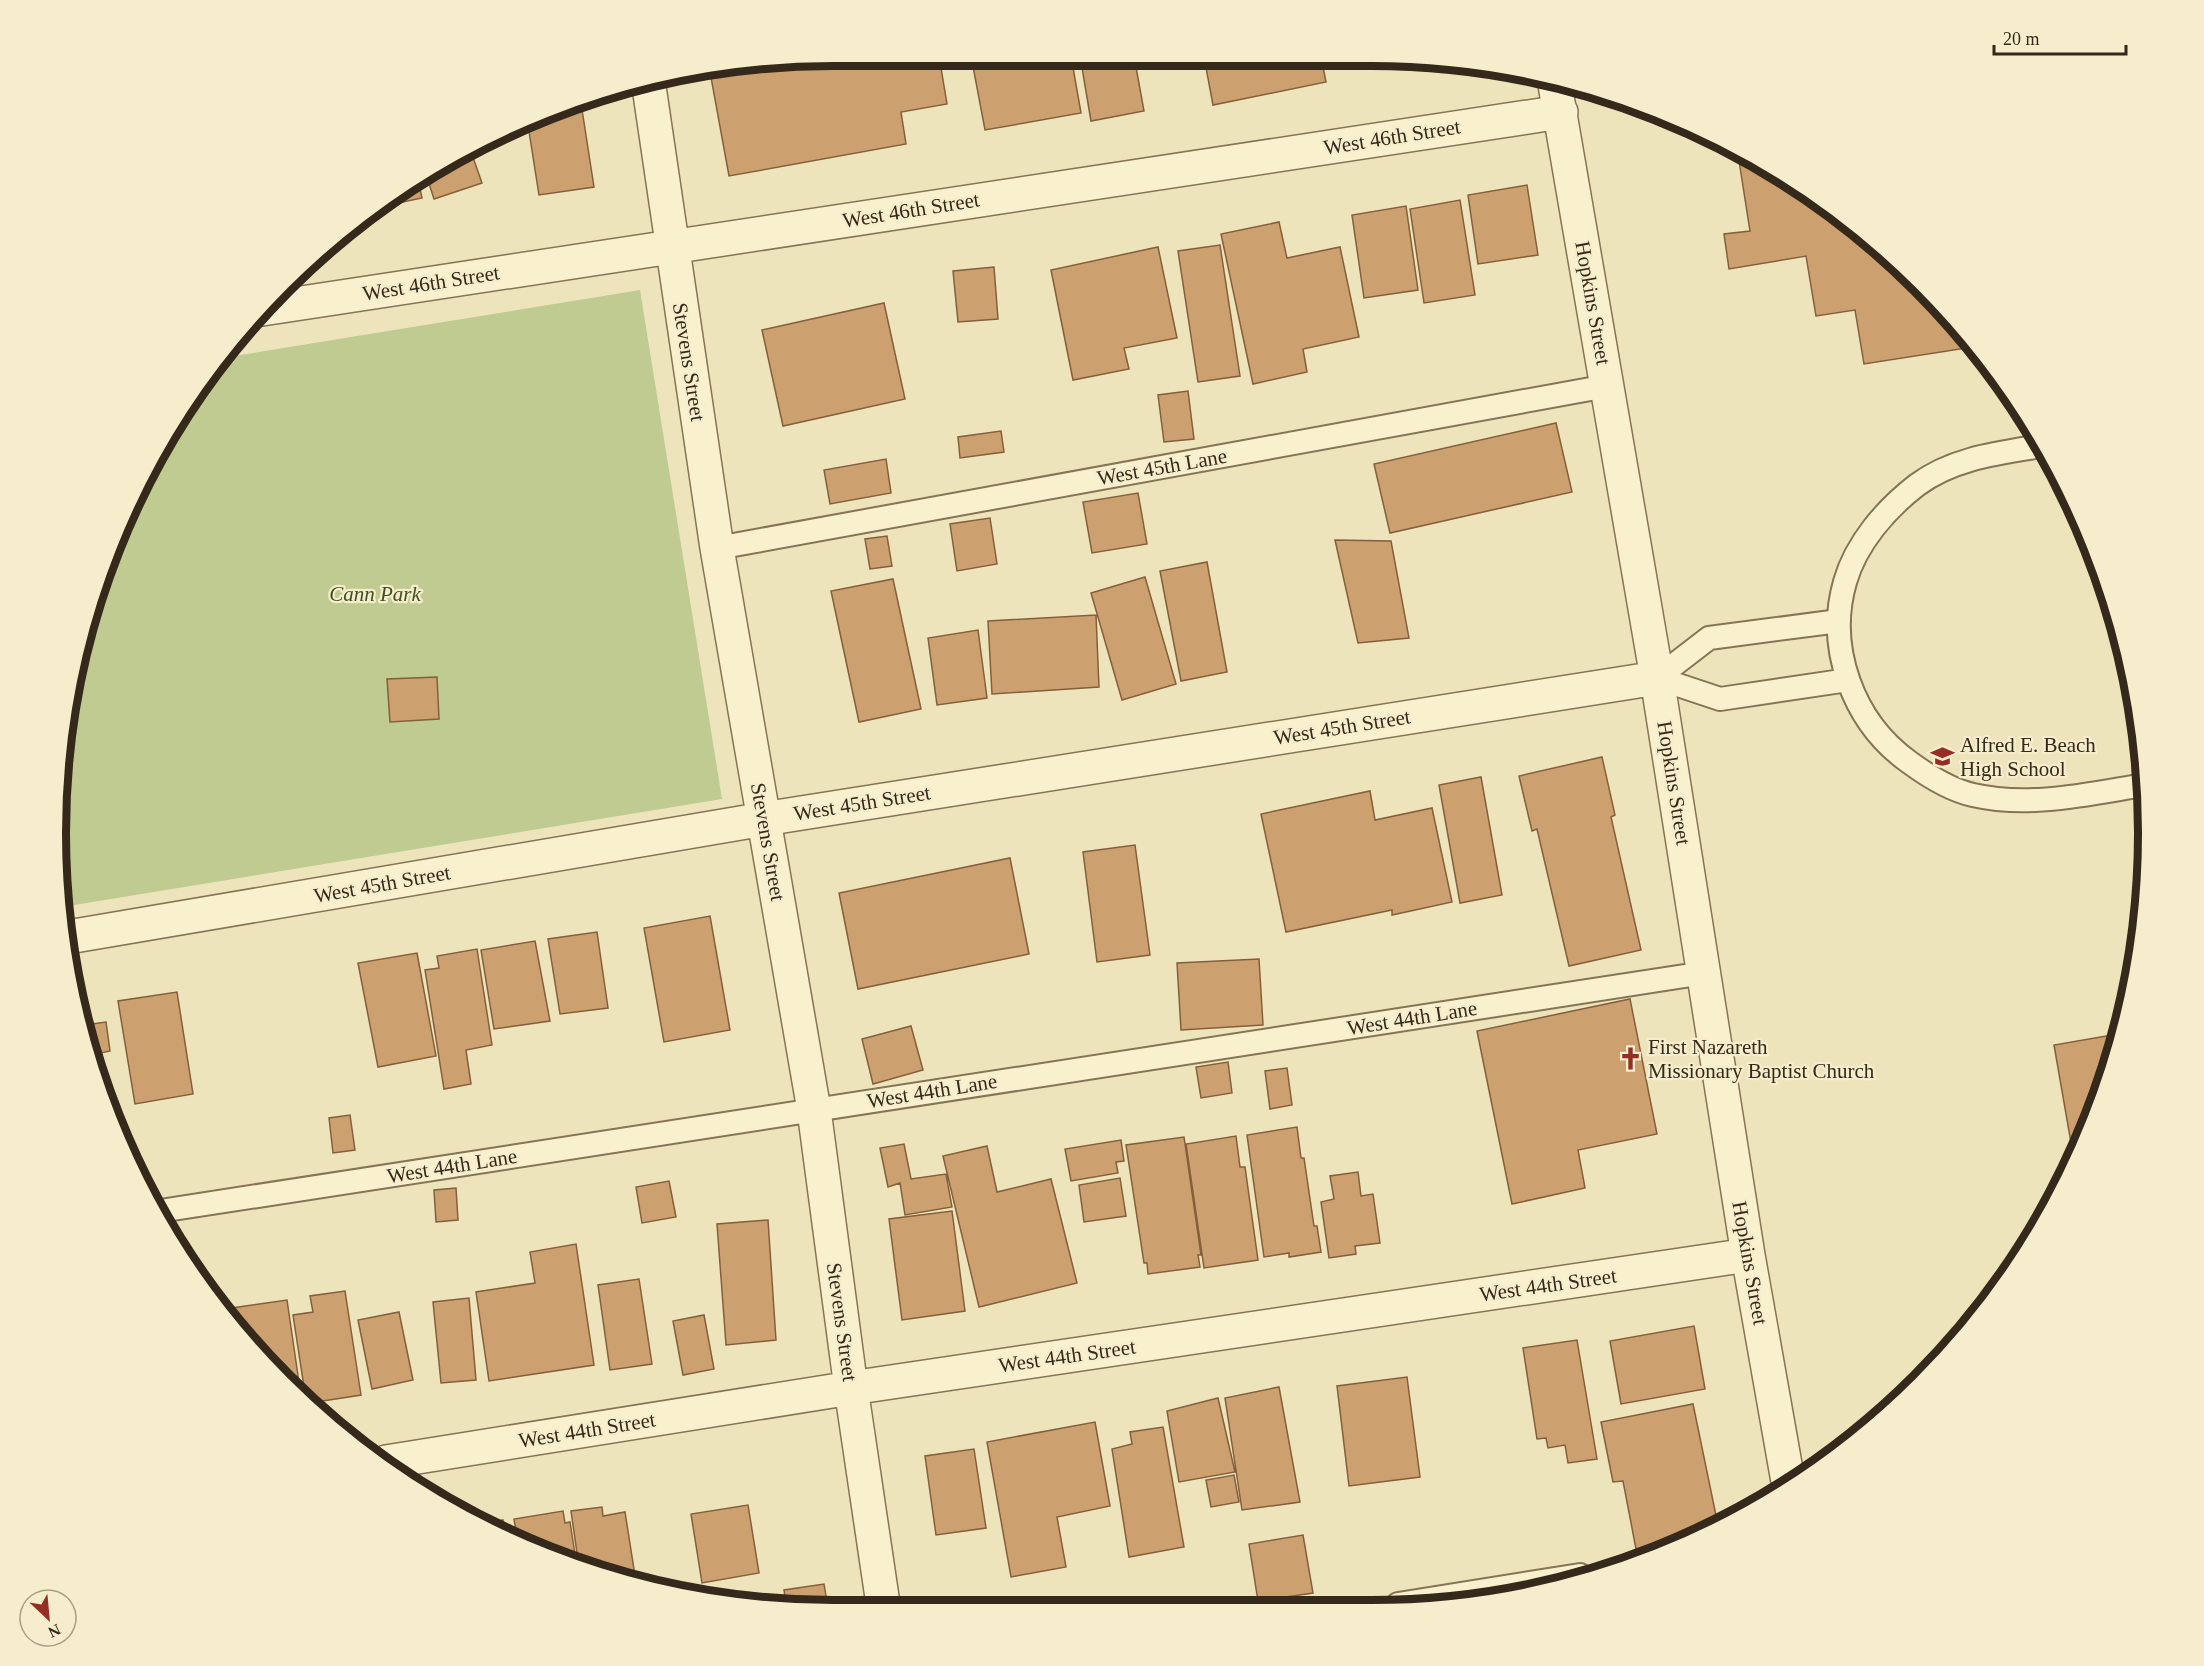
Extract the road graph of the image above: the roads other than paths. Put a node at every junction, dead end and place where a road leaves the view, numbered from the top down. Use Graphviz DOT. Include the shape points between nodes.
graph roads {
  1 [pos="649,89"];
  2 [pos="1556,89"];
  3 [pos="1561,112"];
  4 [pos="672,246"];
  5 [pos="276,307"];
  6 [pos="1607,386"];
  7 [pos="2033,447"];
  8 [pos="717,548"];
  9 [pos="1839,621"];
  10 [pos="1657,678"];
  11 [pos="1848,680"];
  12 [pos="2136,786"];
  13 [pos="764,819"];
  14 [pos="73,936"];
  15 [pos="1704,973"];
  16 [pos="814,1110"];
  17 [pos="166,1211"];
  18 [pos="1748,1255"];
  19 [pos="851,1389"];
  20 [pos="393,1461"];
  21 [pos="1787,1477"];
  22 [pos="1530,1583"];
  23 [pos="1460,1594"];
  24 [pos="883,1600"];
  1 -- 4 [label="street, Stevens Street"];
  2 -- 3 [label="street, Hopkins Street"];
  3 -- 4 [label="street, West 46th Street"];
  3 -- 6 [label="street, Hopkins Street"];
  4 -- 5 [label="street, West 46th Street"];
  4 -- 8 [label="street, Stevens Street"];
  6 -- 8 [label="lane, West 45th Lane"];
  6 -- 10 [label="street, Hopkins Street"];
  7 -- 9 [label="lane" via="1963,462 1936,473 1909,492 1866,538 1846,580"];
  8 -- 13 [label="street, Stevens Street"];
  9 -- 10 [label="lane" via="1709,639"];
  9 -- 11 [label="lane"];
  10 -- 11 [label="lane" via="1720,699"];
  10 -- 13 [label="street, West 45th Street"];
  10 -- 15 [label="street, Hopkins Street"];
  11 -- 12 [label="lane" via="1860,710 1896,753 1945,785 1971,795 2027,801"];
  13 -- 14 [label="street, West 45th Street"];
  13 -- 16 [label="street, Stevens Street"];
  15 -- 16 [label="lane, West 44th Lane"];
  15 -- 18 [label="street, Hopkins Street"];
  16 -- 17 [label="lane, West 44th Lane"];
  16 -- 19 [label="street, Stevens Street"];
  18 -- 19 [label="street, West 44th Street"];
  18 -- 21 [label="street, Hopkins Street"];
  19 -- 20 [label="street, West 44th Street"];
  19 -- 24 [label="street, Stevens Street"];
  22 -- 23 [label="lane"];
}
